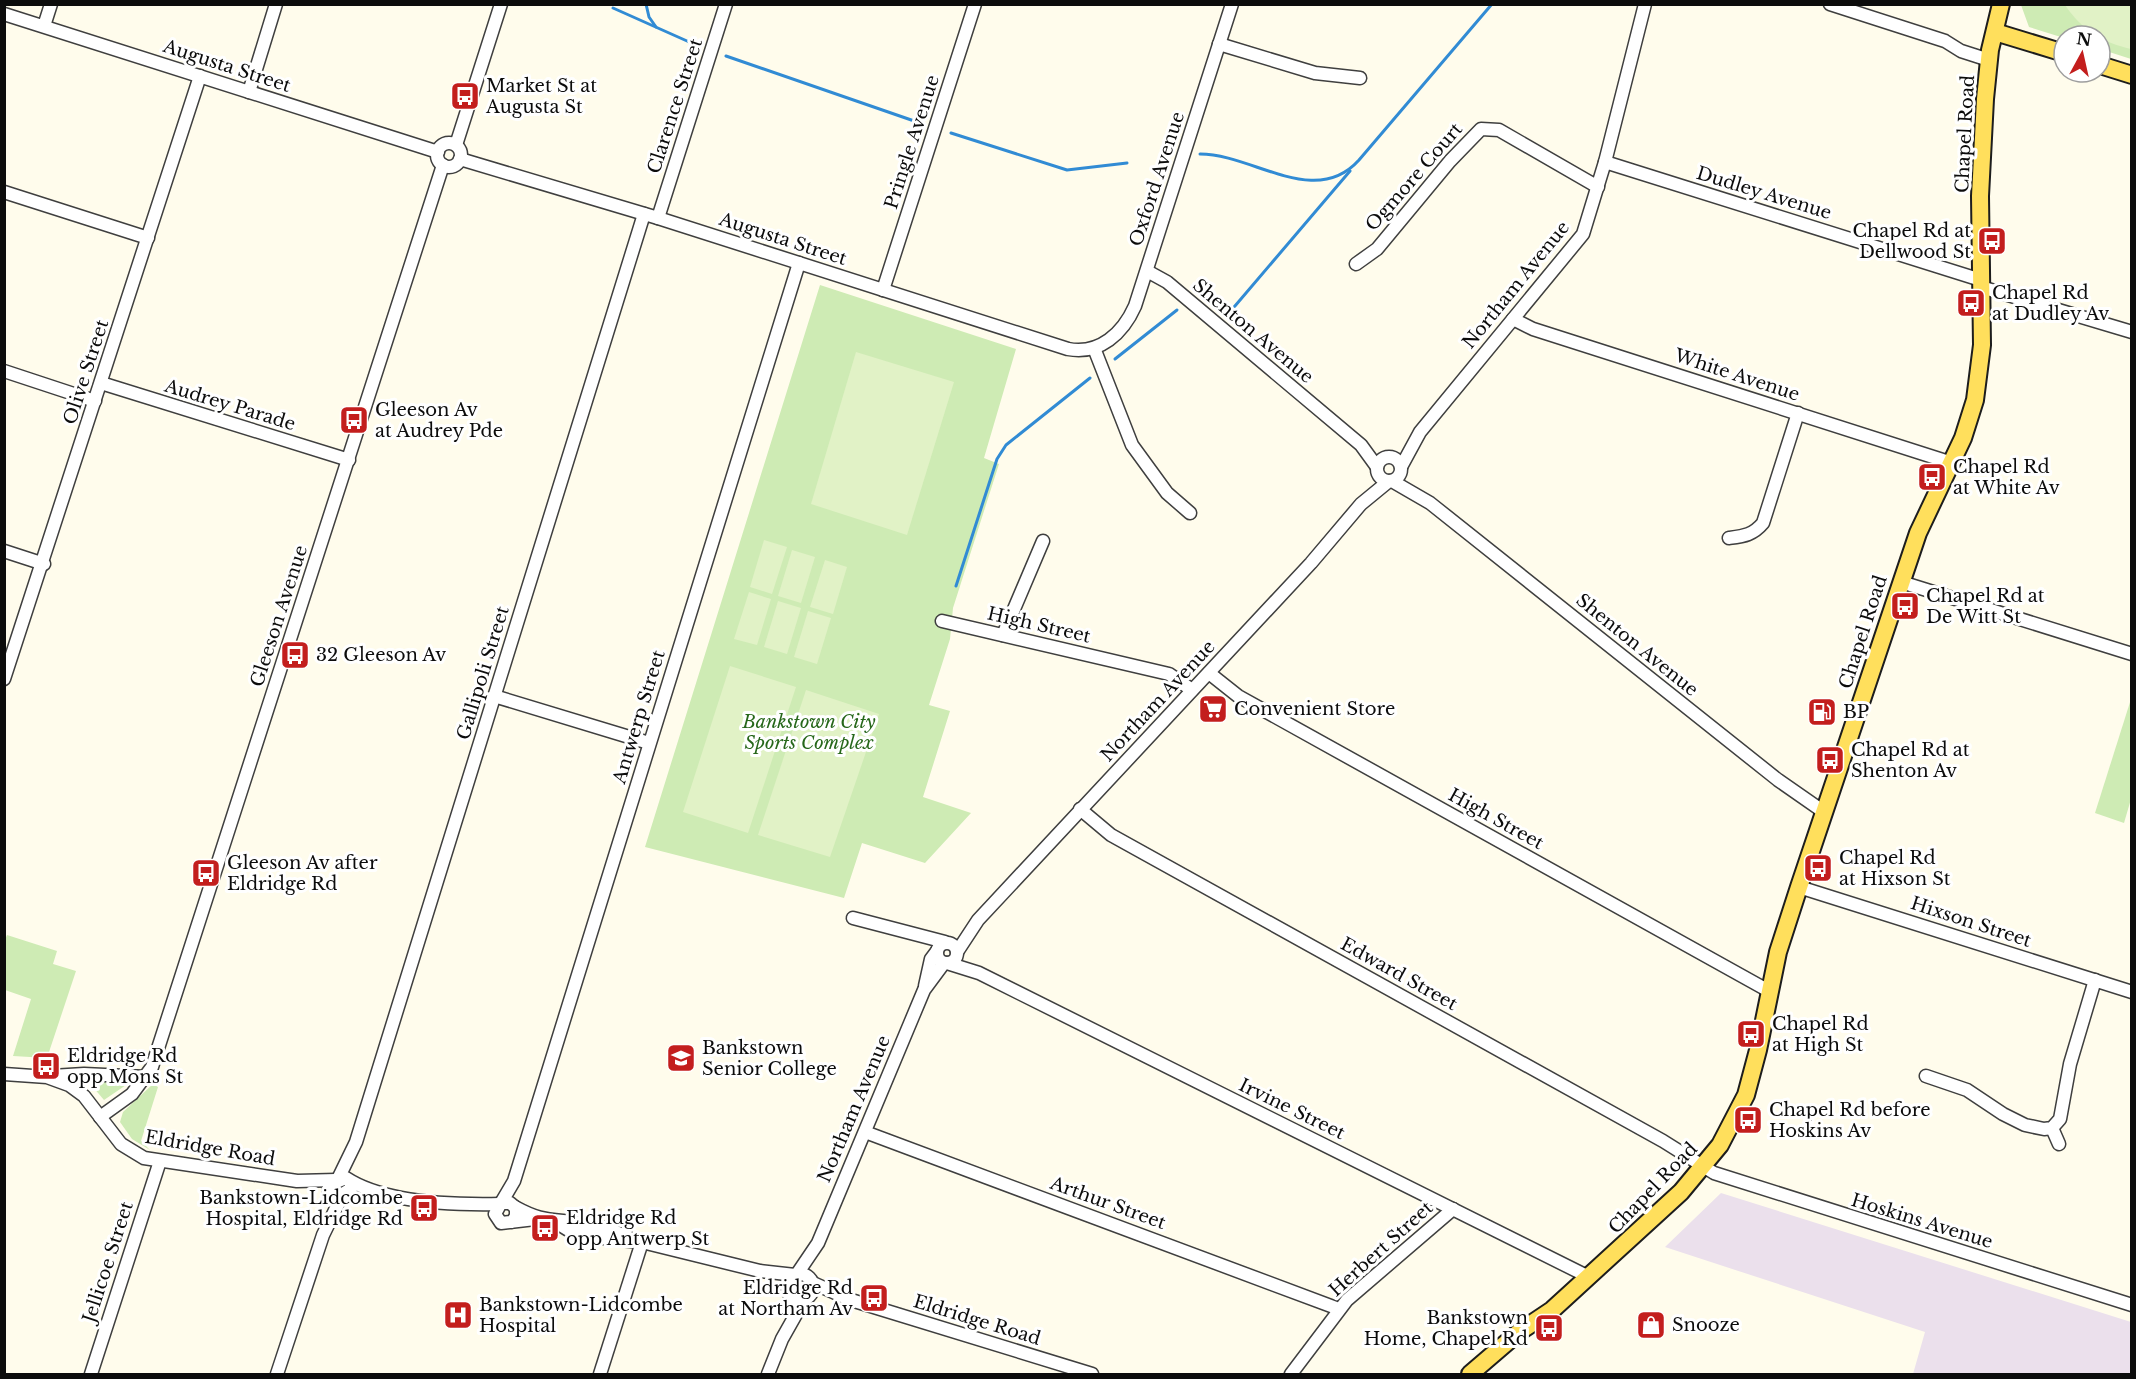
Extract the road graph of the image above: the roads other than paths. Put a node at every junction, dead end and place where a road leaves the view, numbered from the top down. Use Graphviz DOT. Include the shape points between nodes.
graph roads {
  1 [pos="51,4"];
  2 [pos="276,4"];
  3 [pos="501,4"];
  4 [pos="726,4"];
  5 [pos="975,4"];
  6 [pos="1232,4"];
  7 [pos="1645,4"];
  8 [pos="1830,4"];
  9 [pos="2001,4"];
  10 [pos="4,14"];
  11 [pos="44,26"];
  12 [pos="1995,32"];
  13 [pos="1219,44"];
  14 [pos="2052,49"];
  15 [pos="1989,60"];
  16 [pos="2112,69"];
  17 [pos="2132,75"];
  18 [pos="200,76"];
  19 [pos="1360,78"];
  20 [pos="249,92"];
  21 [pos="456,146"];
  22 [pos="438,152"];
  23 [pos="460,159"];
  24 [pos="1605,162"];
  25 [pos="443,165"];
  26 [pos="1598,187"];
  27 [pos="4,192"];
  28 [pos="644,214"];
  29 [pos="658,218"];
  30 [pos="148,238"];
  31 [pos="799,263"];
  32 [pos="1356,264"];
  33 [pos="1147,271"];
  34 [pos="1981,283"];
  35 [pos="883,290"];
  36 [pos="1513,319"];
  37 [pos="2132,332"];
  38 [pos="1094,348"];
  39 [pos="4,371"];
  40 [pos="101,383"];
  41 [pos="95,401"];
  42 [pos="1798,413"];
  43 [pos="1420,432"];
  44 [pos="1361,445"];
  45 [pos="1389,457"];
  46 [pos="349,460"];
  47 [pos="1952,463"];
  48 [pos="1377,468"];
  49 [pos="1401,469"];
  50 [pos="1390,481"];
  51 [pos="1430,503"];
  52 [pos="1361,504"];
  53 [pos="1190,513"];
  54 [pos="1729,538"];
  55 [pos="1043,541"];
  56 [pos="4,551"];
  57 [pos="44,564"];
  58 [pos="1901,582"];
  59 [pos="942,621"];
  60 [pos="1003,635"];
  61 [pos="2132,654"];
  62 [pos="1209,673"];
  63 [pos="4,680"];
  64 [pos="1192,690"];
  65 [pos="495,696"];
  66 [pos="649,744"];
  67 [pos="1080,808"];
  68 [pos="1824,812"];
  69 [pos="1799,887"];
  70 [pos="854,918"];
  71 [pos="978,920"];
  72 [pos="942,946"];
  73 [pos="957,953"];
  74 [pos="946,963"];
  75 [pos="979,974"];
  76 [pos="2095,980"];
  77 [pos="924,990"];
  78 [pos="1769,991"];
  79 [pos="2132,992"];
  80 [pos="4,1074"];
  81 [pos="1926,1076"];
  82 [pos="43,1077"];
  83 [pos="147,1077"];
  84 [pos="100,1117"];
  85 [pos="2052,1128"];
  86 [pos="865,1132"];
  87 [pos="2059,1144"];
  88 [pos="160,1161"];
  89 [pos="1704,1167"];
  90 [pos="344,1180"];
  91 [pos="297,1181"];
  92 [pos="328,1192"];
  93 [pos="387,1194"];
  94 [pos="343,1195"];
  95 [pos="463,1205"];
  96 [pos="507,1205"];
  97 [pos="1453,1209"];
  98 [pos="496,1218"];
  99 [pos="539,1219"];
  100 [pos="512,1222"];
  101 [pos="322,1235"];
  102 [pos="642,1242"];
  103 [pos="818,1243"];
  104 [pos="760,1271"];
  105 [pos="796,1275"];
  106 [pos="1589,1277"];
  107 [pos="810,1290"];
  108 [pos="789,1293"];
  109 [pos="2132,1305"];
  110 [pos="1339,1309"];
  111 [pos="1552,1310"];
  112 [pos="782,1339"];
  113 [pos="91,1374"];
  114 [pos="277,1374"];
  115 [pos="600,1374"];
  116 [pos="768,1374"];
  117 [pos="1092,1374"];
  118 [pos="1291,1374"];
  119 [pos="1470,1374"];
  120 [pos="1486,1374"];
  1 -- 11 [label="street"];
  2 -- 20 [label="street"];
  3 -- 21 [label="street"];
  4 -- 29 [label="street, Clarence Street"];
  5 -- 35 [label="street, Pringle Avenue"];
  6 -- 13 [label="street, Oxford Avenue"];
  7 -- 24 [label="street, Northam Avenue"];
  8 -- 15 [label="street" via="1945,41"];
  9 -- 12 [label="main road, Chapel Road"];
  10 -- 11 [label="street, Augusta Street"];
  11 -- 18 [label="street, Augusta Street"];
  12 -- 14 [label="main road"];
  12 -- 15 [label="main road, Chapel Road"];
  13 -- 19 [label="street" via="1308,72"];
  13 -- 33 [label="street, Oxford Avenue"];
  15 -- 34 [label="main road, Chapel Road" via="1981,182"];
  16 -- 17 [label="main road"];
  18 -- 20 [label="street, Augusta Street"];
  18 -- 30 [label="street, Olive Street"];
  20 -- 22 [label="street, Augusta Street"];
  21 -- 22 [label="street" via="444,145"];
  21 -- 23 [label="street"];
  22 -- 25 [label="street"];
  23 -- 25 [label="street" via="451,167"];
  23 -- 28 [label="street, Augusta Street"];
  24 -- 26 [label="street, Northam Avenue"];
  24 -- 34 [label="street, Dudley Avenue"];
  25 -- 46 [label="street, Gleeson Avenue"];
  26 -- 32 [label="street, Ogmore Court" via="1499,130 1481,129 1377,249"];
  26 -- 36 [label="street, Northam Avenue" via="1583,234"];
  27 -- 30 [label="street"];
  28 -- 29 [label="street, Augusta Street"];
  28 -- 65 [label="street, Gallipoli Street"];
  29 -- 31 [label="street, Augusta Street"];
  30 -- 40 [label="street, Olive Street"];
  31 -- 35 [label="street, Augusta Street"];
  31 -- 66 [label="street, Antwerp Street"];
  33 -- 38 [label="street, Oxford Avenue" via="1128,320 1111,339"];
  33 -- 44 [label="street, Shenton Avenue" via="1167,282"];
  34 -- 37 [label="street, Dudley Avenue"];
  34 -- 47 [label="main road, Chapel Road" via="1979,380 1967,427"];
  35 -- 38 [label="street, Augusta Street" via="1068,349"];
  36 -- 42 [label="street, White Avenue" via="1533,330"];
  36 -- 43 [label="street, Northam Avenue"];
  38 -- 53 [label="street" via="1132,445 1167,493"];
  39 -- 41 [label="street"];
  40 -- 41 [label="street, Olive Street"];
  40 -- 46 [label="street, Audrey Parade"];
  41 -- 57 [label="street, Olive Street"];
  42 -- 47 [label="street, White Avenue"];
  42 -- 54 [label="street" via="1763,523 1746,536"];
  43 -- 45 [label="street, Northam Avenue"];
  43 -- 49 [label="street, Northam Avenue"];
  44 -- 45 [label="street, Shenton Avenue"];
  44 -- 48 [label="street, Shenton Avenue"];
  45 -- 48 [label="street" via="1380,461"];
  45 -- 49 [label="street" via="1396,459"];
  46 -- 83 [label="street, Gleeson Avenue"];
  47 -- 58 [label="main road, Chapel Road" via="1918,533"];
  48 -- 50 [label="street" via="1379,476"];
  48 -- 52 [label="street, Northam Avenue"];
  49 -- 50 [label="street" via="1399,476"];
  49 -- 51 [label="street, Shenton Avenue"];
  50 -- 51 [label="street, Shenton Avenue"];
  50 -- 52 [label="street, Northam Avenue"];
  51 -- 68 [label="street, Shenton Avenue" via="1778,780"];
  52 -- 62 [label="street, Northam Avenue"];
  55 -- 60 [label="street"];
  56 -- 57 [label="street"];
  57 -- 63 [label="street, Olive Street"];
  58 -- 61 [label="street"];
  58 -- 68 [label="main road, Chapel Road"];
  59 -- 60 [label="street, High Street"];
  60 -- 64 [label="street, High Street" via="1169,674"];
  62 -- 64 [label="street, Northam Avenue"];
  62 -- 78 [label="street, High Street" via="1238,696"];
  64 -- 67 [label="street, Northam Avenue"];
  65 -- 66 [label="street"];
  65 -- 90 [label="street, Gallipoli Street"];
  66 -- 96 [label="street, Antwerp Street"];
  67 -- 71 [label="street, Northam Avenue"];
  67 -- 89 [label="street, Edward Street" via="1111,835"];
  68 -- 69 [label="main road, Chapel Road"];
  69 -- 76 [label="street, Hixson Street"];
  69 -- 78 [label="main road, Chapel Road"];
  70 -- 72 [label="street"];
  71 -- 72 [label="street, Northam Avenue"];
  71 -- 73 [label="street, Northam Avenue"];
  72 -- 73 [label="street" via="956,946"];
  72 -- 74 [label="street" via="938,959"];
  72 -- 77 [label="street, Northam Avenue" via="931,959"];
  73 -- 74 [label="street" via="954,961"];
  73 -- 75 [label="street, Irvine Street"];
  74 -- 75 [label="street, Irvine Street"];
  74 -- 77 [label="street, Northam Avenue"];
  75 -- 97 [label="street, Irvine Street"];
  76 -- 79 [label="street, Hixson Street"];
  76 -- 85 [label="street" via="2070,1064 2060,1119"];
  77 -- 86 [label="street, Northam Avenue"];
  78 -- 89 [label="main road, Chapel Road" via="1746,1095 1734,1122"];
  80 -- 82 [label="street, Eldridge Road"];
  81 -- 85 [label="street" via="1968,1090 2025,1125"];
  82 -- 83 [label="street"];
  82 -- 84 [label="street, Eldridge Road" via="80,1092"];
  83 -- 84 [label="street, Gleeson Avenue" via="132,1094"];
  84 -- 88 [label="street, Eldridge Road" via="131,1152"];
  85 -- 87 [label="street"];
  86 -- 103 [label="street, Northam Avenue"];
  86 -- 110 [label="street, Arthur Street"];
  88 -- 91 [label="street, Eldridge Road"];
  88 -- 113 [label="street, Jellicoe Street"];
  89 -- 106 [label="main road, Chapel Road"];
  89 -- 109 [label="street, Hoskins Avenue" via="1736,1181"];
  90 -- 91 [label="street, Eldridge Road"];
  90 -- 92 [label="street" via="329,1185"];
  90 -- 93 [label="street, Eldridge Road"];
  90 -- 94 [label="street" via="351,1190"];
  91 -- 92 [label="street, Eldridge Road"];
  92 -- 94 [label="street, Eldridge Road" via="334,1198"];
  92 -- 101 [label="street"];
  93 -- 94 [label="street, Eldridge Road"];
  93 -- 95 [label="street, Eldridge Road"];
  94 -- 101 [label="street"];
  95 -- 96 [label="street, Eldridge Road"];
  95 -- 98 [label="street, Eldridge Road"];
  96 -- 98 [label="street" via="495,1210"];
  96 -- 99 [label="street, Eldridge Road"];
  96 -- 100 [label="street" via="516,1216"];
  97 -- 106 [label="street, Irvine Street"];
  97 -- 110 [label="street, Herbert Street"];
  98 -- 100 [label="street" via="503,1223"];
  99 -- 100 [label="street, Eldridge Road"];
  99 -- 102 [label="street, Eldridge Road" via="570,1231"];
  101 -- 114 [label="street"];
  102 -- 104 [label="street, Eldridge Road"];
  102 -- 115 [label="street"];
  103 -- 105 [label="street, Northam Avenue"];
  103 -- 107 [label="street, Northam Avenue"];
  104 -- 105 [label="street, Eldridge Road"];
  104 -- 108 [label="street, Eldridge Road"];
  105 -- 107 [label="street, Eldridge Road" via="806,1275"];
  105 -- 108 [label="street, Northam Avenue" via="789,1281"];
  106 -- 111 [label="main road, Chapel Road"];
  107 -- 108 [label="street"];
  107 -- 112 [label="street, Northam Avenue"];
  107 -- 117 [label="street, Eldridge Road"];
  108 -- 112 [label="street, Northam Avenue"];
  110 -- 118 [label="street, Herbert Street"];
  111 -- 119 [label="main road, Chapel Road"];
  111 -- 120 [label="main road, Chapel Road"];
  112 -- 116 [label="street, Northam Avenue"];
}
